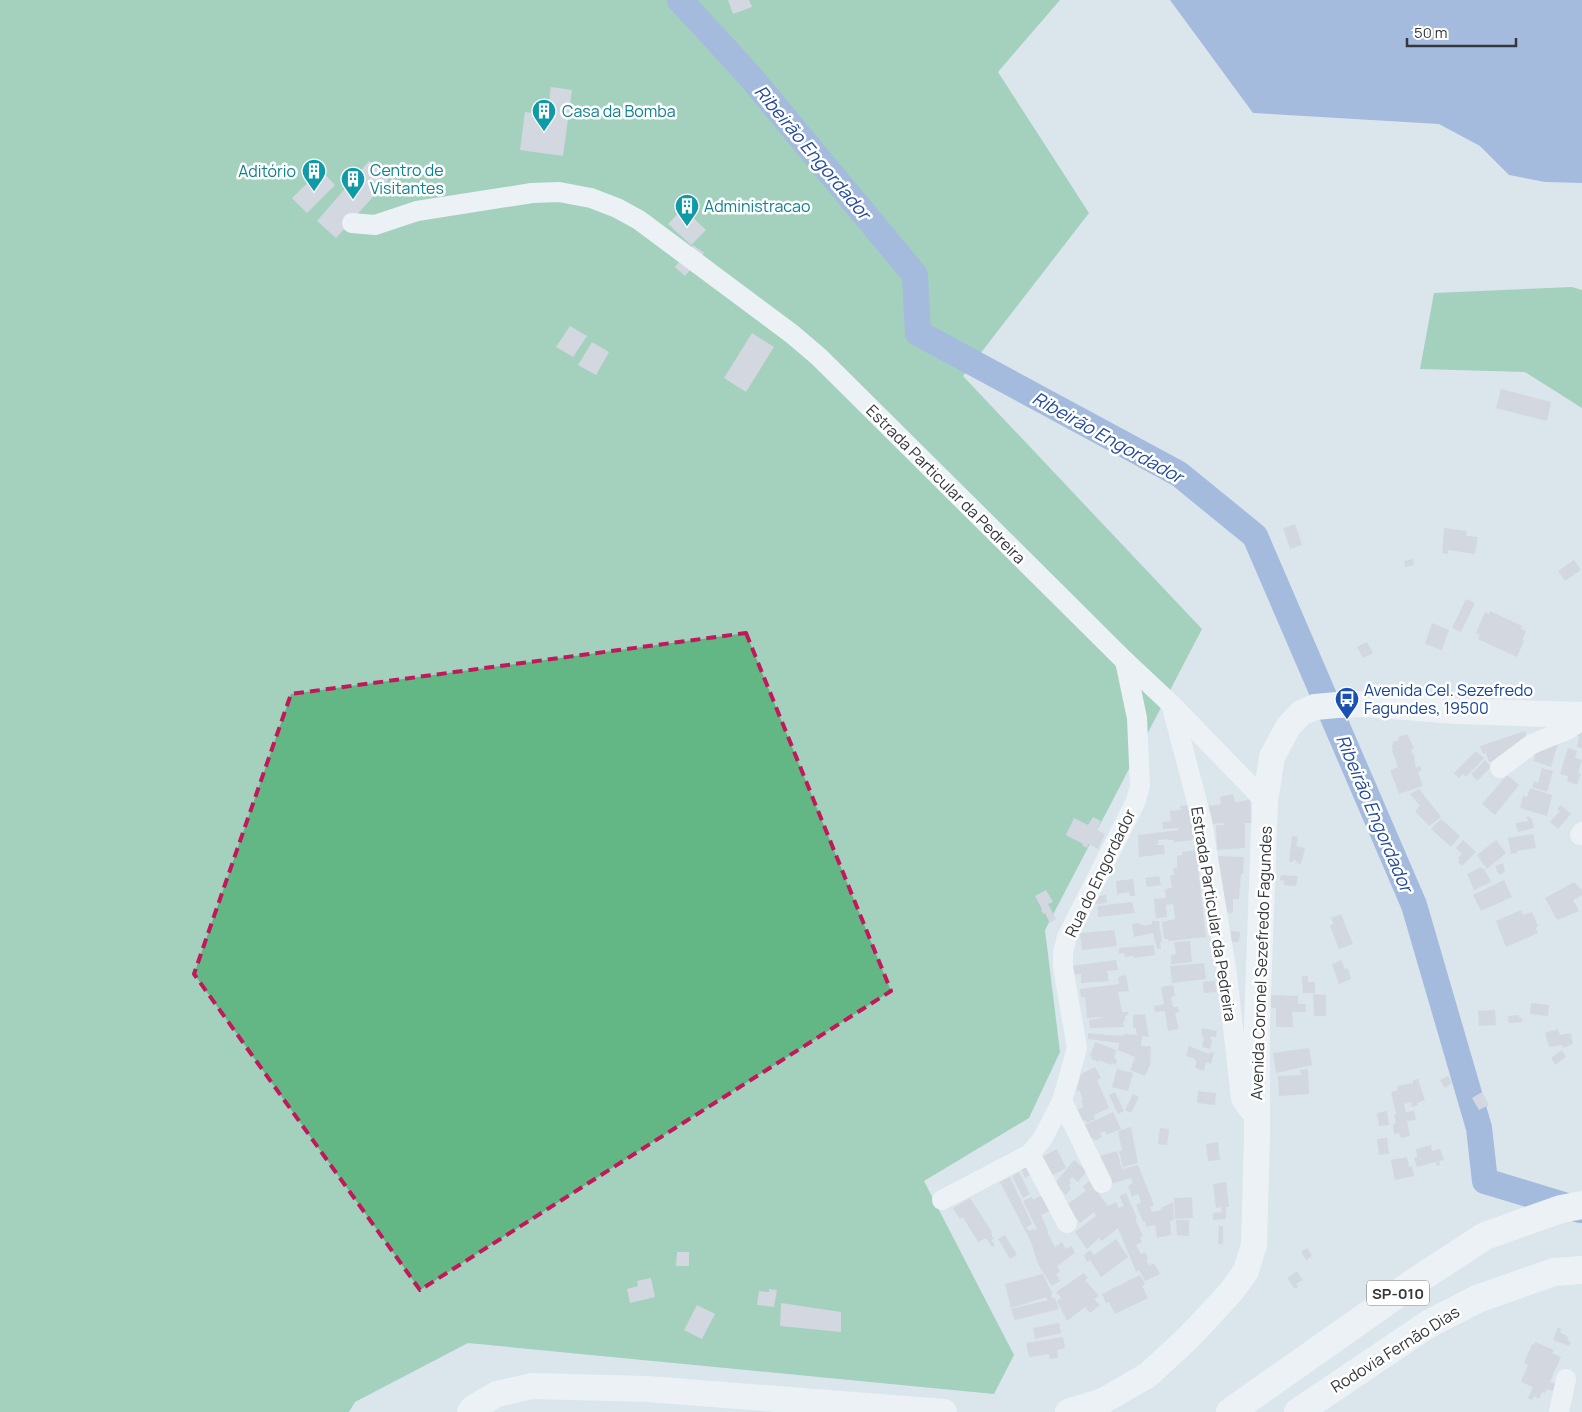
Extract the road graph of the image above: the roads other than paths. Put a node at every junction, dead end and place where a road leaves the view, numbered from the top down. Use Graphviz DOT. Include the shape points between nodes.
graph roads {
  1 [pos="352,223"];
  2 [pos="1125,661"];
  3 [pos="1172,705"];
  4 [pos="1582,715"];
  5 [pos="1582,720"];
  6 [pos="1500,768"];
  7 [pos="1265,801"];
  8 [pos="1062,1101"];
  9 [pos="1257,1119"];
  10 [pos="1030,1154"];
  11 [pos="1102,1183"];
  12 [pos="942,1200"];
  13 [pos="1582,1205"];
  14 [pos="1067,1223"];
  15 [pos="1582,1270"];
  16 [pos="1566,1379"];
  17 [pos="470,1412"];
  18 [pos="944,1412"];
  19 [pos="1068,1412"];
  20 [pos="1230,1412"];
  21 [pos="1298,1412"];
  22 [pos="1558,1412"];
  1 -- 2 [label="street, Estrada Particular da Pedreira" via="375,225 417,211 532,193 560,192 591,198 640,220 819,357"];
  2 -- 3 [label="street, Estrada Particular da Pedreira"];
  2 -- 8 [label="street, Rua do Engordador" via="1137,718 1140,786 1135,803 1067,936 1063,952 1077,1048"];
  3 -- 7 [label="street, Estrada Particular da Pedreira"];
  3 -- 9 [label="street, Estrada Particular da Pedreira" via="1202,821 1227,974 1241,1099"];
  4 -- 7 [label="main road, Avenida Coronel Sezefredo Fagundes" via="1367,704 1316,706 1301,713 1288,727 1272,757"];
  5 -- 6 [label="street" via="1569,730 1532,744"];
  7 -- 9 [label="main road, Avenida Coronel Sezefredo Fagundes"];
  8 -- 10 [label="street, Rua do Engordador" via="1043,1138"];
  8 -- 11 [label="street"];
  9 -- 19 [label="main road, Avenida Coronel Sezefredo Fagundes" via="1254,1246 1246,1271 1189,1337 1148,1375 1103,1401"];
  10 -- 12 [label="street, Rua do Engordador"];
  10 -- 14 [label="street"];
  13 -- 20 [label="highway, SP-010" via="1561,1209 1485,1236 1416,1280"];
  15 -- 21 [label="highway, Rodovia Fernão Dias / SP-010" via="1554,1272 1477,1299 1427,1325"];
  16 -- 22 [label="street"];
  17 -- 18 [label="main road" via="497,1394 532,1386 647,1389"];
}
